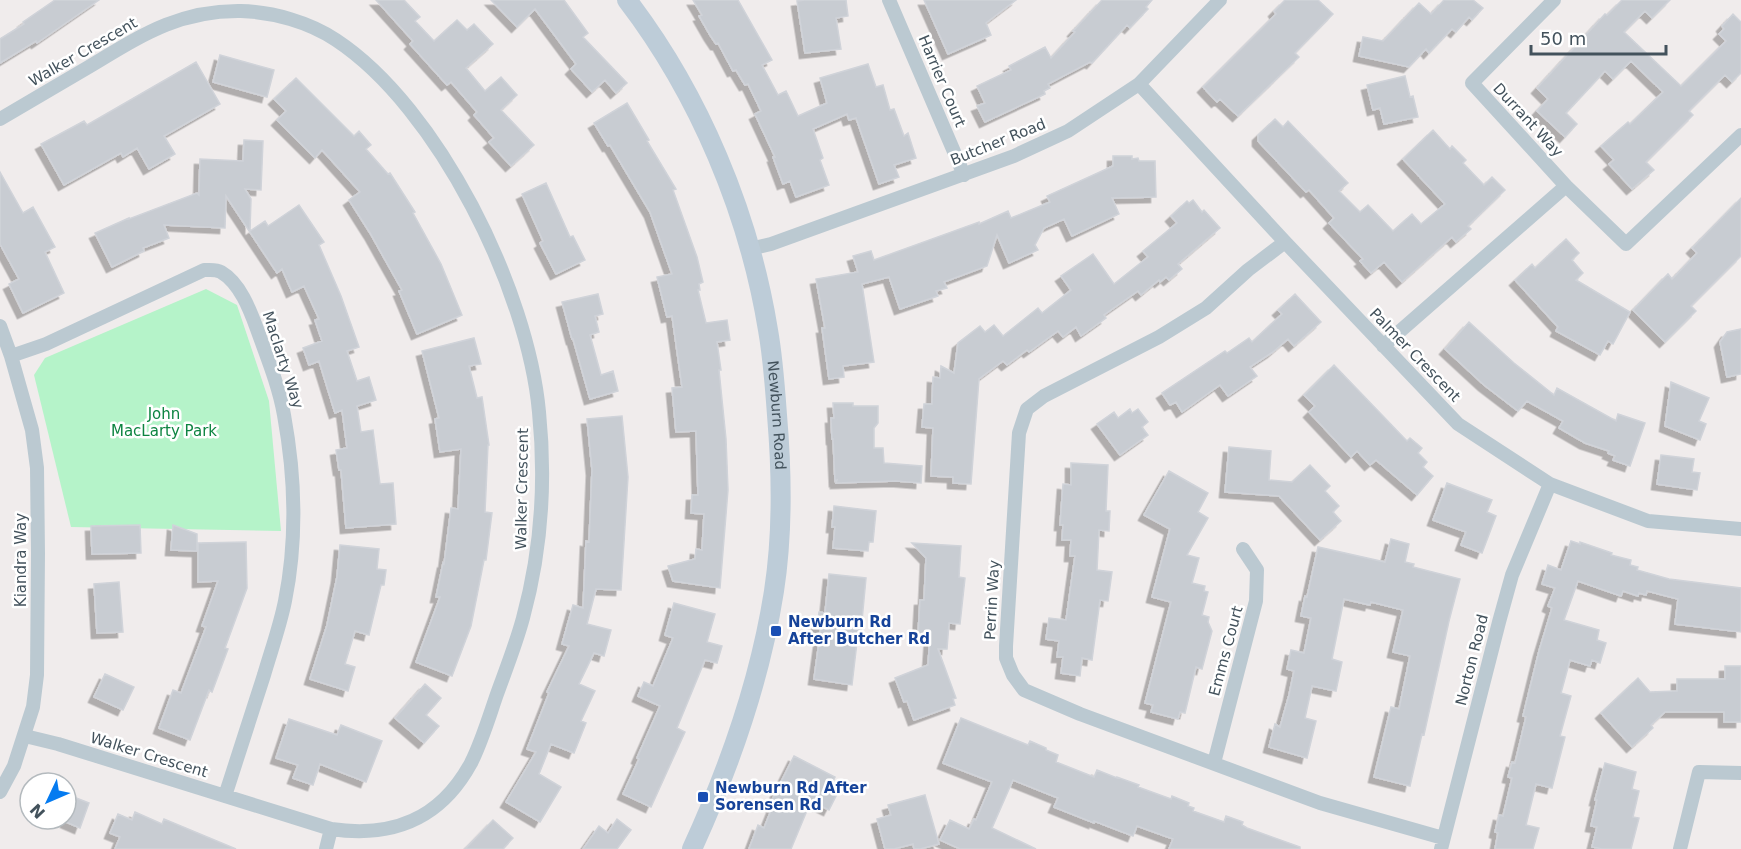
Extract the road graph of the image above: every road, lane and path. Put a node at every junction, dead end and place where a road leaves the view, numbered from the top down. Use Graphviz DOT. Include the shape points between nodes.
graph roads {
  1 [pos="627,0"];
  2 [pos="889,0"];
  3 [pos="1220,0"];
  4 [pos="1554,0"];
  5 [pos="255,6"];
  6 [pos="1139,84"];
  7 [pos="0,120"];
  8 [pos="1741,135"];
  9 [pos="964,175"];
  10 [pos="1566,186"];
  11 [pos="1285,243"];
  12 [pos="750,249"];
  13 [pos="0,326"];
  14 [pos="1383,346"];
  15 [pos="11,356"];
  16 [pos="1550,484"];
  17 [pos="1741,529"];
  18 [pos="1243,549"];
  19 [pos="25,736"];
  20 [pos="1214,763"];
  21 [pos="1741,773"];
  22 [pos="0,792"];
  23 [pos="225,796"];
  24 [pos="331,829"];
  25 [pos="1442,843"];
  26 [pos="326,849"];
  27 [pos="692,849"];
  28 [pos="1680,849"];
  1 -- 12 [label="street, Newburn Road" via="661,49 707,134"];
  2 -- 9 [label="street, Harrier Court"];
  3 -- 6 [label="street, Butcher Road"];
  4 -- 10 [label="street, Durrant Way" via="1472,83"];
  5 -- 7 [label="street, Walker Crescent" via="180,19 162,26"];
  5 -- 24 [label="street, Walker Crescent" via="335,39 385,82 436,145 493,248 516,307 539,411 542,452 536,557 518,635 472,760 445,798 410,823 371,831"];
  6 -- 9 [label="street, Butcher Road" via="1068,131"];
  6 -- 11 [label="street, Palmer Crescent"];
  8 -- 10 [label="street, Durrant Way" via="1626,244"];
  9 -- 12 [label="street, Butcher Road"];
  10 -- 14 [label="street"];
  11 -- 14 [label="street, Palmer Crescent"];
  11 -- 20 [label="street, Perrin Way" via="1206,308 1159,337 1044,396 1027,409 1019,433 1006,646 1013,675 1024,690"];
  12 -- 27 [label="street, Newburn Road" via="769,331 780,448 781,511 775,579 749,703"];
  13 -- 15 [label="street, Kiandra Way"];
  14 -- 16 [label="street, Palmer Crescent" via="1458,424"];
  15 -- 19 [label="street, Kiandra Way" via="32,430 37,468 37,675"];
  15 -- 23 [label="street, Maclarty Way" via="46,344 204,270 222,272 250,309 284,414 293,502 291,553 285,601"];
  16 -- 17 [label="street, Palmer Crescent" via="1648,520"];
  16 -- 25 [label="street, Norton Road" via="1512,575 1498,621"];
  18 -- 20 [label="street, Emms Court" via="1257,570 1256,601"];
  19 -- 22 [label="street, Kiandra Way"];
  19 -- 23 [label="street, Walker Crescent"];
  20 -- 25 [label="street, Perrin Way"];
  21 -- 28 [label="street" via="1698,772"];
  23 -- 24 [label="street, Walker Crescent"];
  24 -- 26 [label="street"];
}
